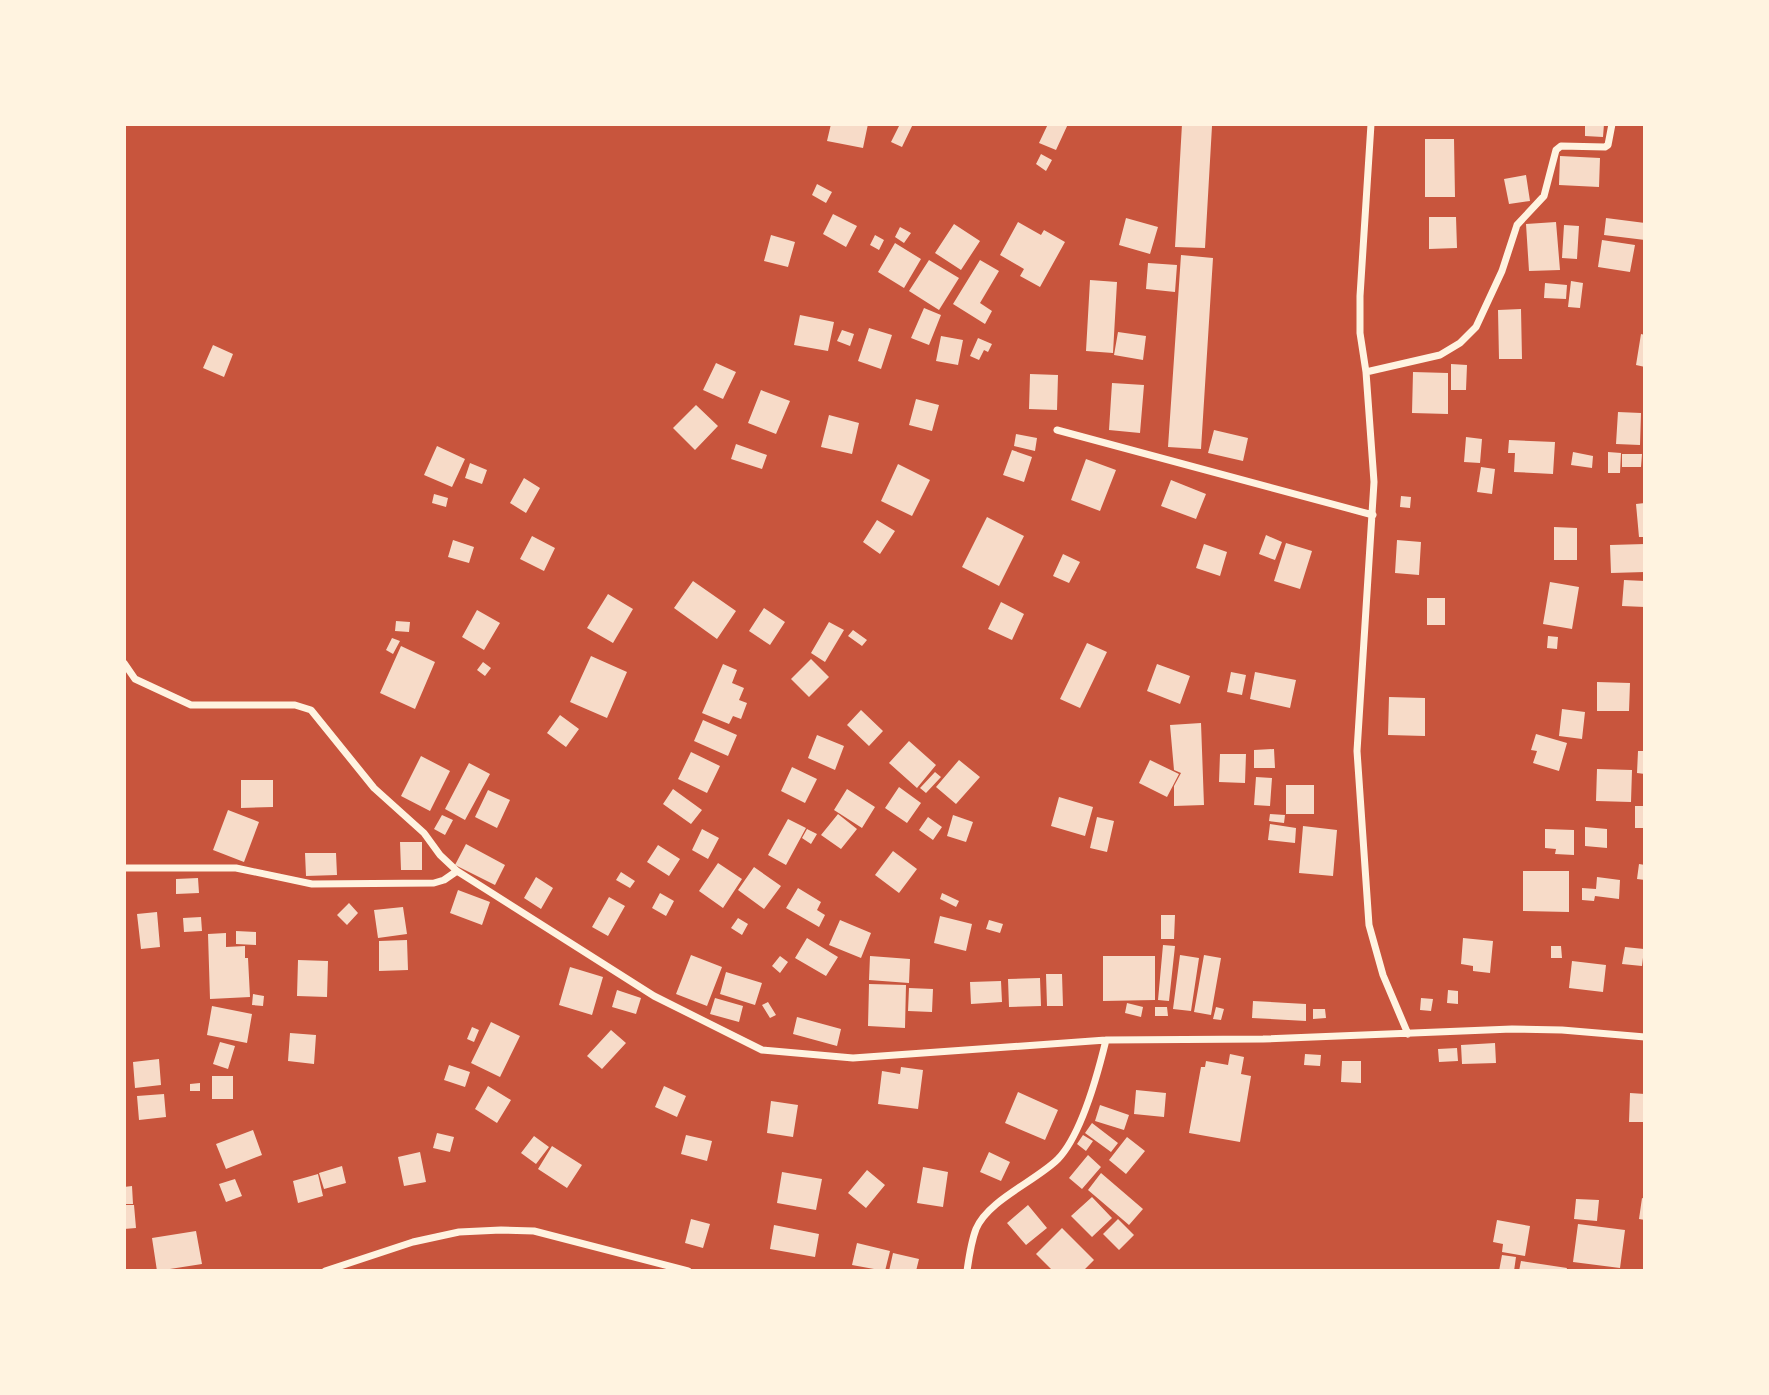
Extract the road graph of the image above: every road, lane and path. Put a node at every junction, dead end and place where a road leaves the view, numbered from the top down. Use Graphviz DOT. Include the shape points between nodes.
graph roads {
  1 [pos="1371,124"];
  2 [pos="1612,124"];
  3 [pos="1366,372"];
  4 [pos="1057,429"];
  5 [pos="1373,515"];
  6 [pos="124,663"];
  7 [pos="124,868"];
  8 [pos="457,871"];
  9 [pos="1408,1034"];
  10 [pos="1645,1037"];
  11 [pos="1106,1040"];
  12 [pos="326,1271"];
  13 [pos="688,1271"];
  14 [pos="967,1271"];
  1 -- 3 [label="street" via="1360,296"];
  2 -- 3 [label="street" via="1605,148 1561,146 1556,150 1544,196 1517,225 1476,327 1460,344 1440,355"];
  3 -- 5 [label="street"];
  4 -- 5 [label="street"];
  5 -- 9 [label="street" via="1357,751 1359,792 1369,925 1383,975"];
  6 -- 8 [label="street" via="135,679 191,705 295,705 311,710 374,788 424,833"];
  7 -- 8 [label="street" via="236,868 312,884 434,883"];
  8 -- 11 [label="street" via="654,996 762,1050 853,1058"];
  9 -- 10 [label="street" via="1512,1029"];
  9 -- 11 [label="street"];
  11 -- 14 [label="street" via="1095,1085 1070,1142 1058,1159 987,1213 977,1227"];
  12 -- 13 [label="street" via="413,1242 460,1232 501,1230 534,1231"];
}
